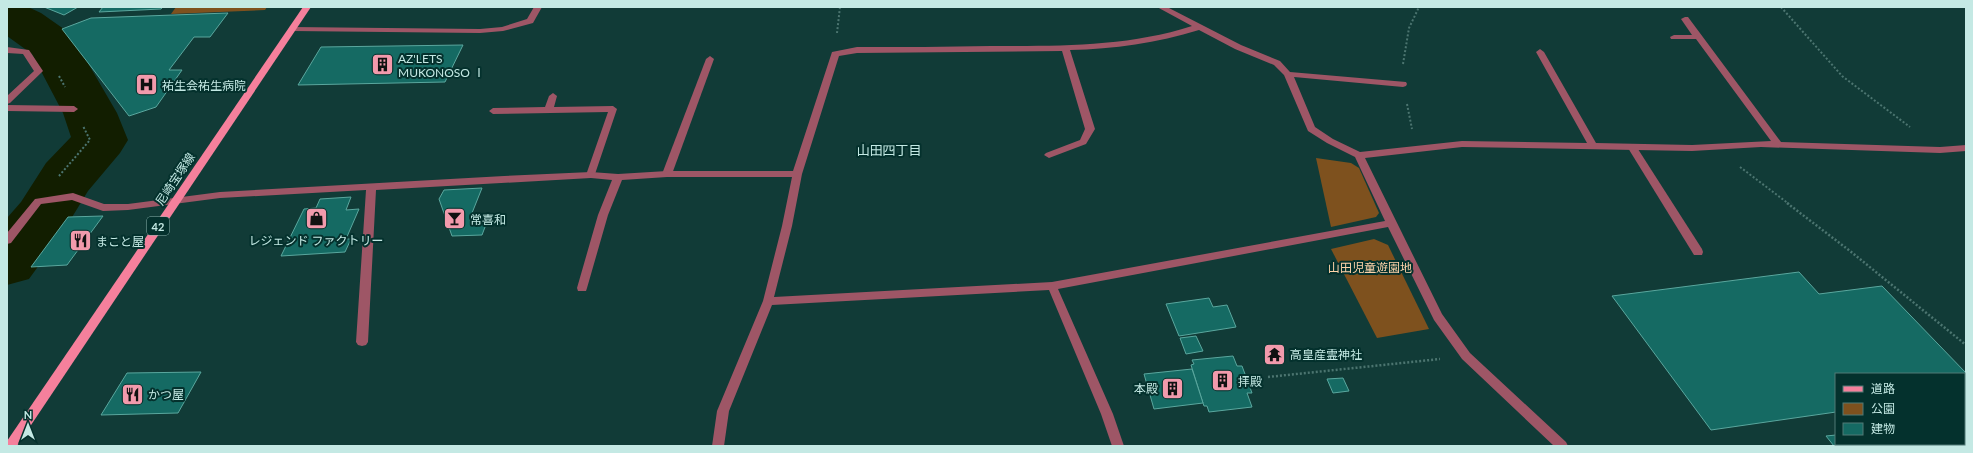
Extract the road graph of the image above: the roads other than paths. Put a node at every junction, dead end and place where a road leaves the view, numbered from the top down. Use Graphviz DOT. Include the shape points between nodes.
graph roads {
  1 [pos="307,7"];
  2 [pos="538,7"];
  3 [pos="1161,7"];
  4 [pos="1685,19"];
  5 [pos="1199,27"];
  6 [pos="292,29"];
  7 [pos="1674,37"];
  8 [pos="1697,38"];
  9 [pos="1065,48"];
  10 [pos="7,50"];
  11 [pos="1540,52"];
  12 [pos="710,59"];
  13 [pos="1288,74"];
  14 [pos="1403,84"];
  15 [pos="553,96"];
  16 [pos="7,101"];
  17 [pos="7,108"];
  18 [pos="74,109"];
  19 [pos="493,110"];
  20 [pos="548,110"];
  21 [pos="1778,145"];
  22 [pos="1594,147"];
  23 [pos="1633,148"];
  24 [pos="1966,148"];
  25 [pos="1049,155"];
  26 [pos="1359,155"];
  27 [pos="667,174"];
  28 [pos="797,174"];
  29 [pos="591,175"];
  30 [pos="618,177"];
  31 [pos="371,187"];
  32 [pos="176,200"];
  33 [pos="1391,223"];
  34 [pos="7,240"];
  35 [pos="1698,252"];
  36 [pos="1052,286"];
  37 [pos="582,288"];
  38 [pos="768,301"];
  39 [pos="362,342"];
  40 [pos="10,446"];
  41 [pos="718,446"];
  42 [pos="1118,446"];
  43 [pos="1562,446"];
  1 -- 6 [label="main road, 尼崎宝塚線 / 42"];
  2 -- 6 [label="street" via="530,21 503,29"];
  3 -- 5 [label="street"];
  4 -- 8 [label="street"];
  5 -- 9 [label="street" via="1172,36"];
  5 -- 13 [label="street" via="1238,48 1277,63"];
  6 -- 32 [label="main road, 尼崎宝塚線 / 42"];
  7 -- 8 [label="street"];
  8 -- 21 [label="street"];
  9 -- 25 [label="street" via="1090,129 1083,142"];
  9 -- 28 [label="street" via="857,50 835,54"];
  10 -- 16 [label="street" via="26,52 39,71"];
  11 -- 22 [label="street"];
  12 -- 27 [label="street"];
  13 -- 14 [label="street"];
  13 -- 26 [label="street" via="1311,129"];
  15 -- 20 [label="street"];
  17 -- 18 [label="street"];
  19 -- 20 [label="street"];
  20 -- 29 [label="street" via="615,105"];
  21 -- 23 [label="street"];
  21 -- 24 [label="street" via="1940,150"];
  22 -- 23 [label="street"];
  22 -- 26 [label="street" via="1462,144"];
  23 -- 35 [label="street"];
  26 -- 33 [label="street"];
  27 -- 28 [label="street"];
  27 -- 30 [label="street"];
  28 -- 38 [label="street"];
  29 -- 30 [label="street"];
  29 -- 31 [label="street"];
  30 -- 37 [label="street" via="603,215"];
  31 -- 32 [label="street"];
  31 -- 39 [label="street"];
  32 -- 34 [label="street" via="103,208 73,196 38,201"];
  32 -- 40 [label="main road, 尼崎宝塚線 / 42"];
  33 -- 36 [label="street"];
  33 -- 43 [label="street" via="1438,317 1466,356"];
  36 -- 38 [label="street"];
  36 -- 42 [label="street" via="1107,414"];
  38 -- 41 [label="street" via="723,411"];
}
